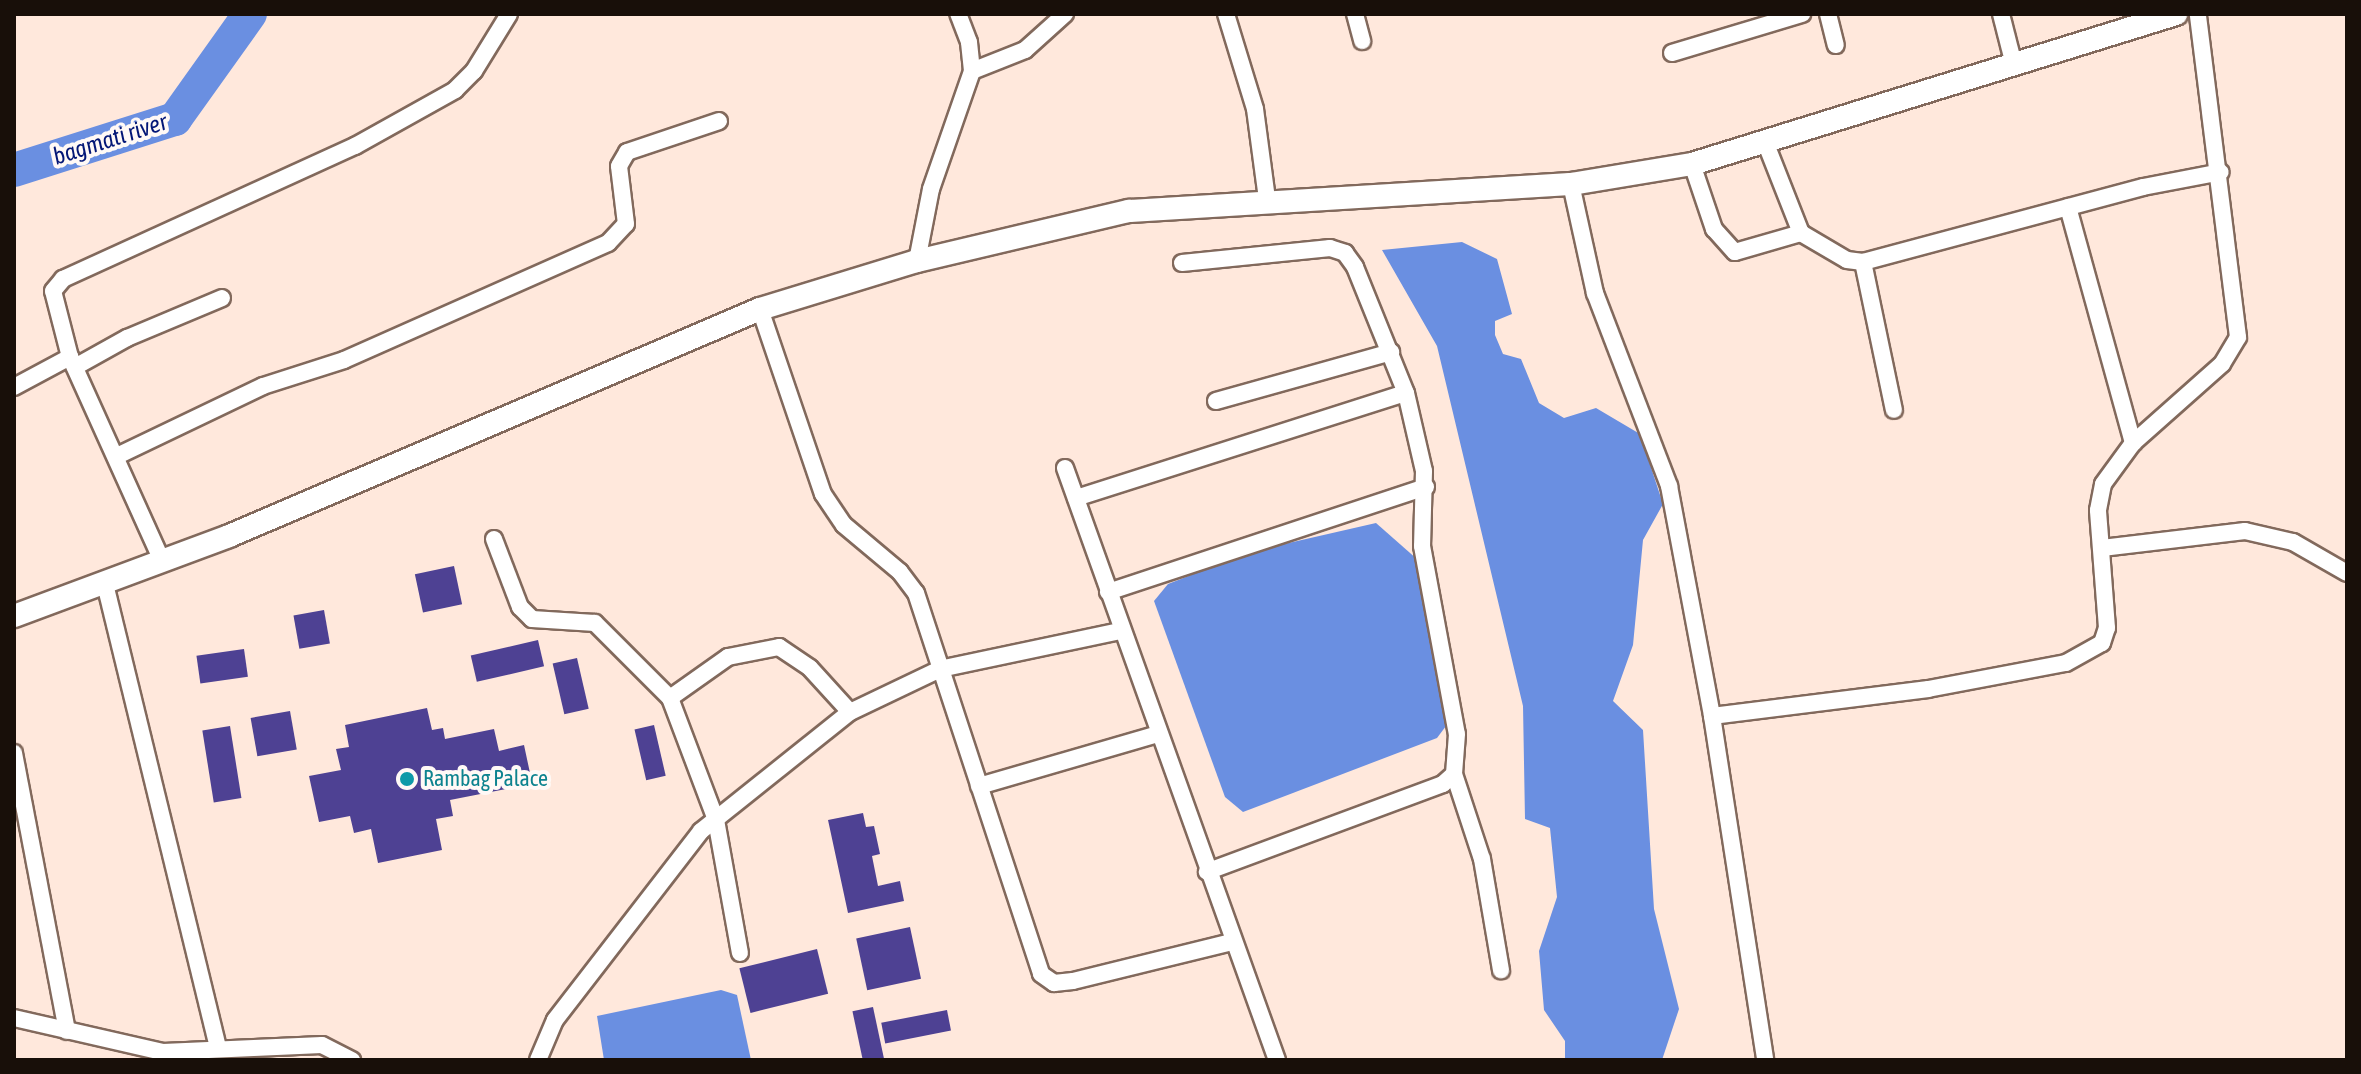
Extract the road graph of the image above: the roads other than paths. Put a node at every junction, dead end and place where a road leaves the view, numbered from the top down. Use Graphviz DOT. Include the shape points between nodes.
graph roads {
  1 [pos="509,14"];
  2 [pos="958,14"];
  3 [pos="1065,14"];
  4 [pos="1226,14"];
  5 [pos="1355,14"];
  6 [pos="1802,14"];
  7 [pos="1828,14"];
  8 [pos="2001,14"];
  9 [pos="2176,14"];
  10 [pos="2198,14"];
  11 [pos="1362,41"];
  12 [pos="1836,45"];
  13 [pos="1672,53"];
  14 [pos="2013,61"];
  15 [pos="972,71"];
  16 [pos="719,121"];
  17 [pos="1766,144"];
  18 [pos="1692,164"];
  19 [pos="2221,172"];
  20 [pos="1571,184"];
  21 [pos="1267,199"];
  22 [pos="2068,207"];
  23 [pos="1801,233"];
  24 [pos="917,261"];
  25 [pos="1863,262"];
  26 [pos="1182,263"];
  27 [pos="222,298"];
  28 [pos="760,309"];
  29 [pos="1391,352"];
  30 [pos="73,362"];
  31 [pos="14,387"];
  32 [pos="1406,393"];
  33 [pos="1216,401"];
  34 [pos="1894,410"];
  35 [pos="2133,443"];
  36 [pos="117,456"];
  37 [pos="1065,468"];
  38 [pos="1426,487"];
  39 [pos="1076,498"];
  40 [pos="494,539"];
  41 [pos="2102,548"];
  42 [pos="163,563"];
  43 [pos="2347,573"];
  44 [pos="105,584"];
  45 [pos="1108,592"];
  46 [pos="14,616"];
  47 [pos="1121,631"];
  48 [pos="940,669"];
  49 [pos="670,698"];
  50 [pos="850,712"];
  51 [pos="1712,716"];
  52 [pos="1158,734"];
  53 [pos="14,753"];
  54 [pos="1454,774"];
  55 [pos="979,786"];
  56 [pos="716,820"];
  57 [pos="1207,872"];
  58 [pos="1232,942"];
  59 [pos="740,953"];
  60 [pos="1501,970"];
  61 [pos="14,1018"];
  62 [pos="67,1031"];
  63 [pos="218,1047"];
  64 [pos="164,1056"];
  65 [pos="352,1060"];
  66 [pos="538,1060"];
  67 [pos="1277,1060"];
  68 [pos="1765,1060"];
  1 -- 30 [label="street" via="474,71 455,90 355,146 63,279 53,291 54,307"];
  2 -- 15 [label="street" via="969,42"];
  3 -- 15 [label="street" via="1025,50"];
  4 -- 21 [label="street" via="1255,109"];
  5 -- 11 [label="street"];
  6 -- 13 [label="street"];
  7 -- 12 [label="street"];
  8 -- 14 [label="street"];
  9 -- 14 [label="street"];
  10 -- 19 [label="street"];
  14 -- 17 [label="street"];
  15 -- 24 [label="street" via="931,189"];
  16 -- 36 [label="street" via="627,152 619,166 626,224 608,243 344,360 263,386"];
  17 -- 18 [label="street"];
  17 -- 23 [label="street"];
  18 -- 20 [label="street"];
  18 -- 23 [label="street" via="1714,229 1735,252"];
  19 -- 22 [label="street"];
  19 -- 35 [label="street" via="2237,315 2235,350"];
  20 -- 21 [label="street"];
  20 -- 51 [label="street" via="1595,293 1669,486"];
  21 -- 24 [label="street" via="1129,211"];
  22 -- 25 [label="street"];
  22 -- 35 [label="street"];
  23 -- 25 [label="street" via="1847,260"];
  24 -- 28 [label="street"];
  25 -- 34 [label="street"];
  26 -- 29 [label="street" via="1330,248 1345,253"];
  27 -- 30 [label="street"];
  28 -- 42 [label="street"];
  28 -- 48 [label="street" via="823,494 844,525 900,572 916,593"];
  29 -- 32 [label="street"];
  29 -- 33 [label="street"];
  30 -- 31 [label="street"];
  30 -- 36 [label="street"];
  32 -- 38 [label="street"];
  32 -- 39 [label="street"];
  35 -- 41 [label="street" via="2103,484 2098,510"];
  36 -- 42 [label="street"];
  37 -- 39 [label="street"];
  38 -- 45 [label="street"];
  38 -- 54 [label="street" via="1422,546 1457,734"];
  39 -- 45 [label="street"];
  40 -- 49 [label="street" via="520,607 532,619 595,623"];
  41 -- 43 [label="street" via="2245,531 2293,542"];
  41 -- 51 [label="street" via="2107,628 2093,653 2066,663 1928,689"];
  42 -- 44 [label="street"];
  44 -- 46 [label="street"];
  44 -- 63 [label="street"];
  45 -- 47 [label="street"];
  47 -- 48 [label="street"];
  47 -- 52 [label="street"];
  48 -- 50 [label="street"];
  48 -- 55 [label="street"];
  49 -- 50 [label="street" via="728,657 779,647 810,668"];
  49 -- 56 [label="street"];
  50 -- 56 [label="street"];
  51 -- 68 [label="street"];
  52 -- 55 [label="street"];
  52 -- 57 [label="street"];
  53 -- 62 [label="street"];
  54 -- 57 [label="street" via="1443,784"];
  54 -- 60 [label="street" via="1482,859"];
  55 -- 58 [label="street" via="1041,974 1054,983"];
  56 -- 59 [label="street"];
  56 -- 66 [label="street" via="701,831 587,975 555,1020"];
  57 -- 58 [label="street"];
  58 -- 67 [label="street"];
  61 -- 62 [label="street"];
  62 -- 64 [label="street"];
  63 -- 64 [label="street"];
  63 -- 65 [label="street" via="322,1045"];
}
